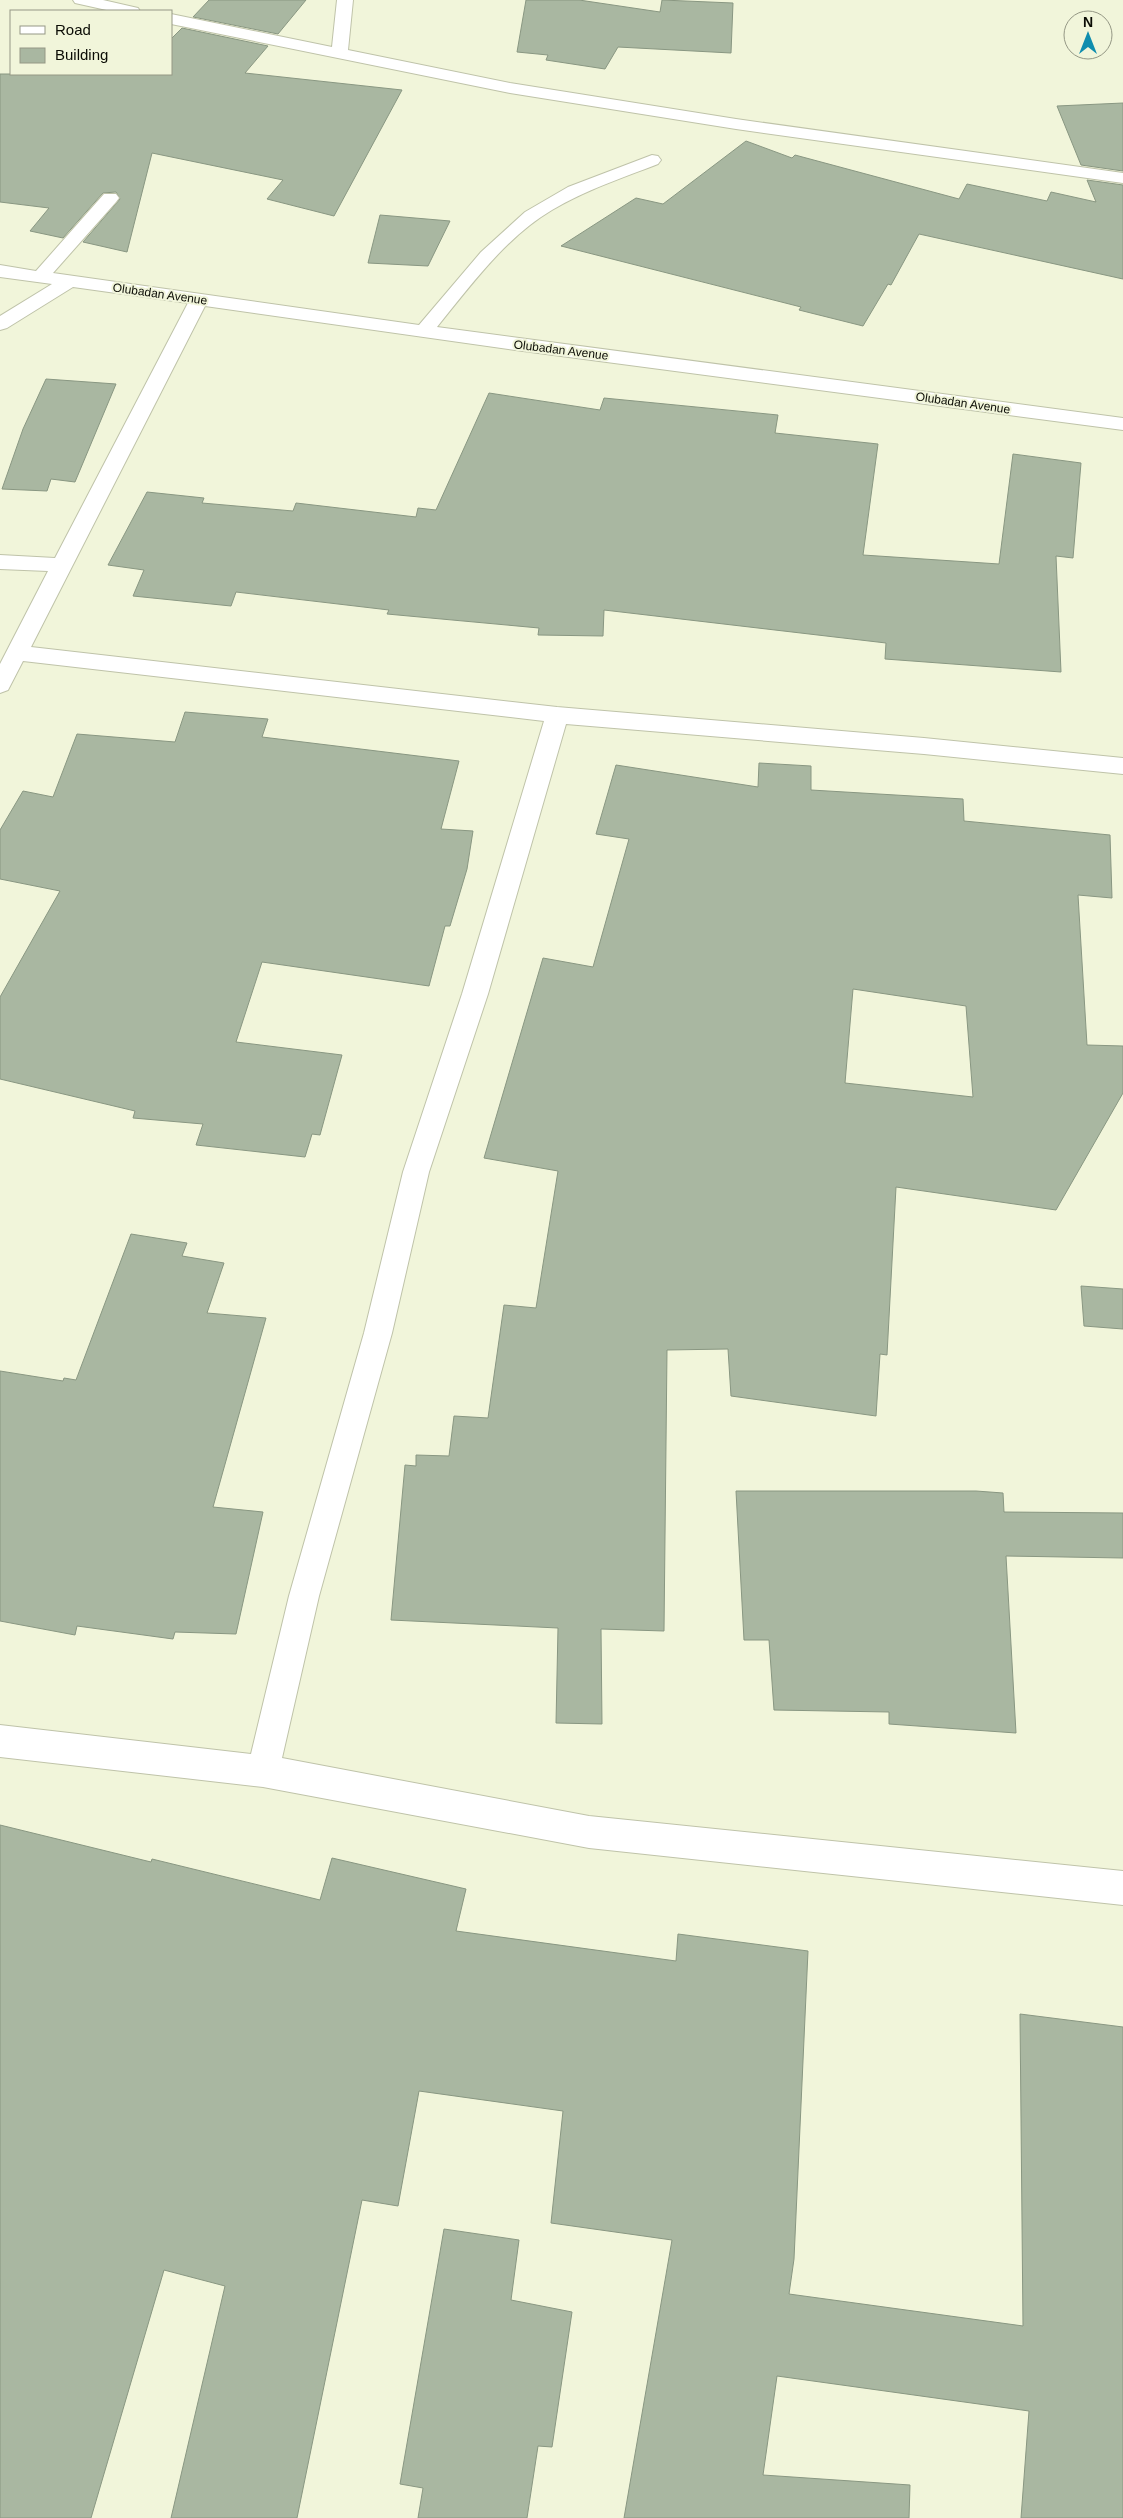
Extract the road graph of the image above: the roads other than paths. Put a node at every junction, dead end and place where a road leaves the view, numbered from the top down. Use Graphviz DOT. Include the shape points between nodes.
graph roads {
  1 [pos="81,0"];
  2 [pos="345,0"];
  3 [pos="127,10"];
  4 [pos="172,19"];
  5 [pos="339,53"];
  6 [pos="652,160"];
  7 [pos="1123,178"];
  8 [pos="110,198"];
  9 [pos="0,270"];
  10 [pos="40,277"];
  11 [pos="68,282"];
  12 [pos="199,300"];
  13 [pos="0,324"];
  14 [pos="424,331"];
  15 [pos="1123,424"];
  16 [pos="0,562"];
  17 [pos="64,565"];
  18 [pos="18,653"];
  19 [pos="0,685"];
  20 [pos="557,715"];
  21 [pos="1123,766"];
  22 [pos="0,1741"];
  23 [pos="263,1771"];
  24 [pos="1123,1888"];
  1 -- 3 [label="street"];
  2 -- 5 [label="street"];
  4 -- 5 [label="street"];
  5 -- 7 [label="street" via="520,90"];
  6 -- 14 [label="street" via="562,197 532,215 478,265"];
  8 -- 10 [label="street"];
  9 -- 10 [label="street, Olubadan Avenue"];
  10 -- 11 [label="street, Olubadan Avenue"];
  11 -- 12 [label="street, Olubadan Avenue"];
  11 -- 13 [label="street"];
  12 -- 14 [label="street, Olubadan Avenue"];
  12 -- 17 [label="street"];
  14 -- 15 [label="street, Olubadan Avenue"];
  16 -- 17 [label="street"];
  17 -- 18 [label="street"];
  18 -- 19 [label="street"];
  18 -- 20 [label="street"];
  20 -- 21 [label="street"];
  20 -- 23 [label="street" via="475,994 416,1172 378,1333 304,1596"];
  22 -- 23 [label="street"];
  23 -- 24 [label="street" via="589,1832"];
}
